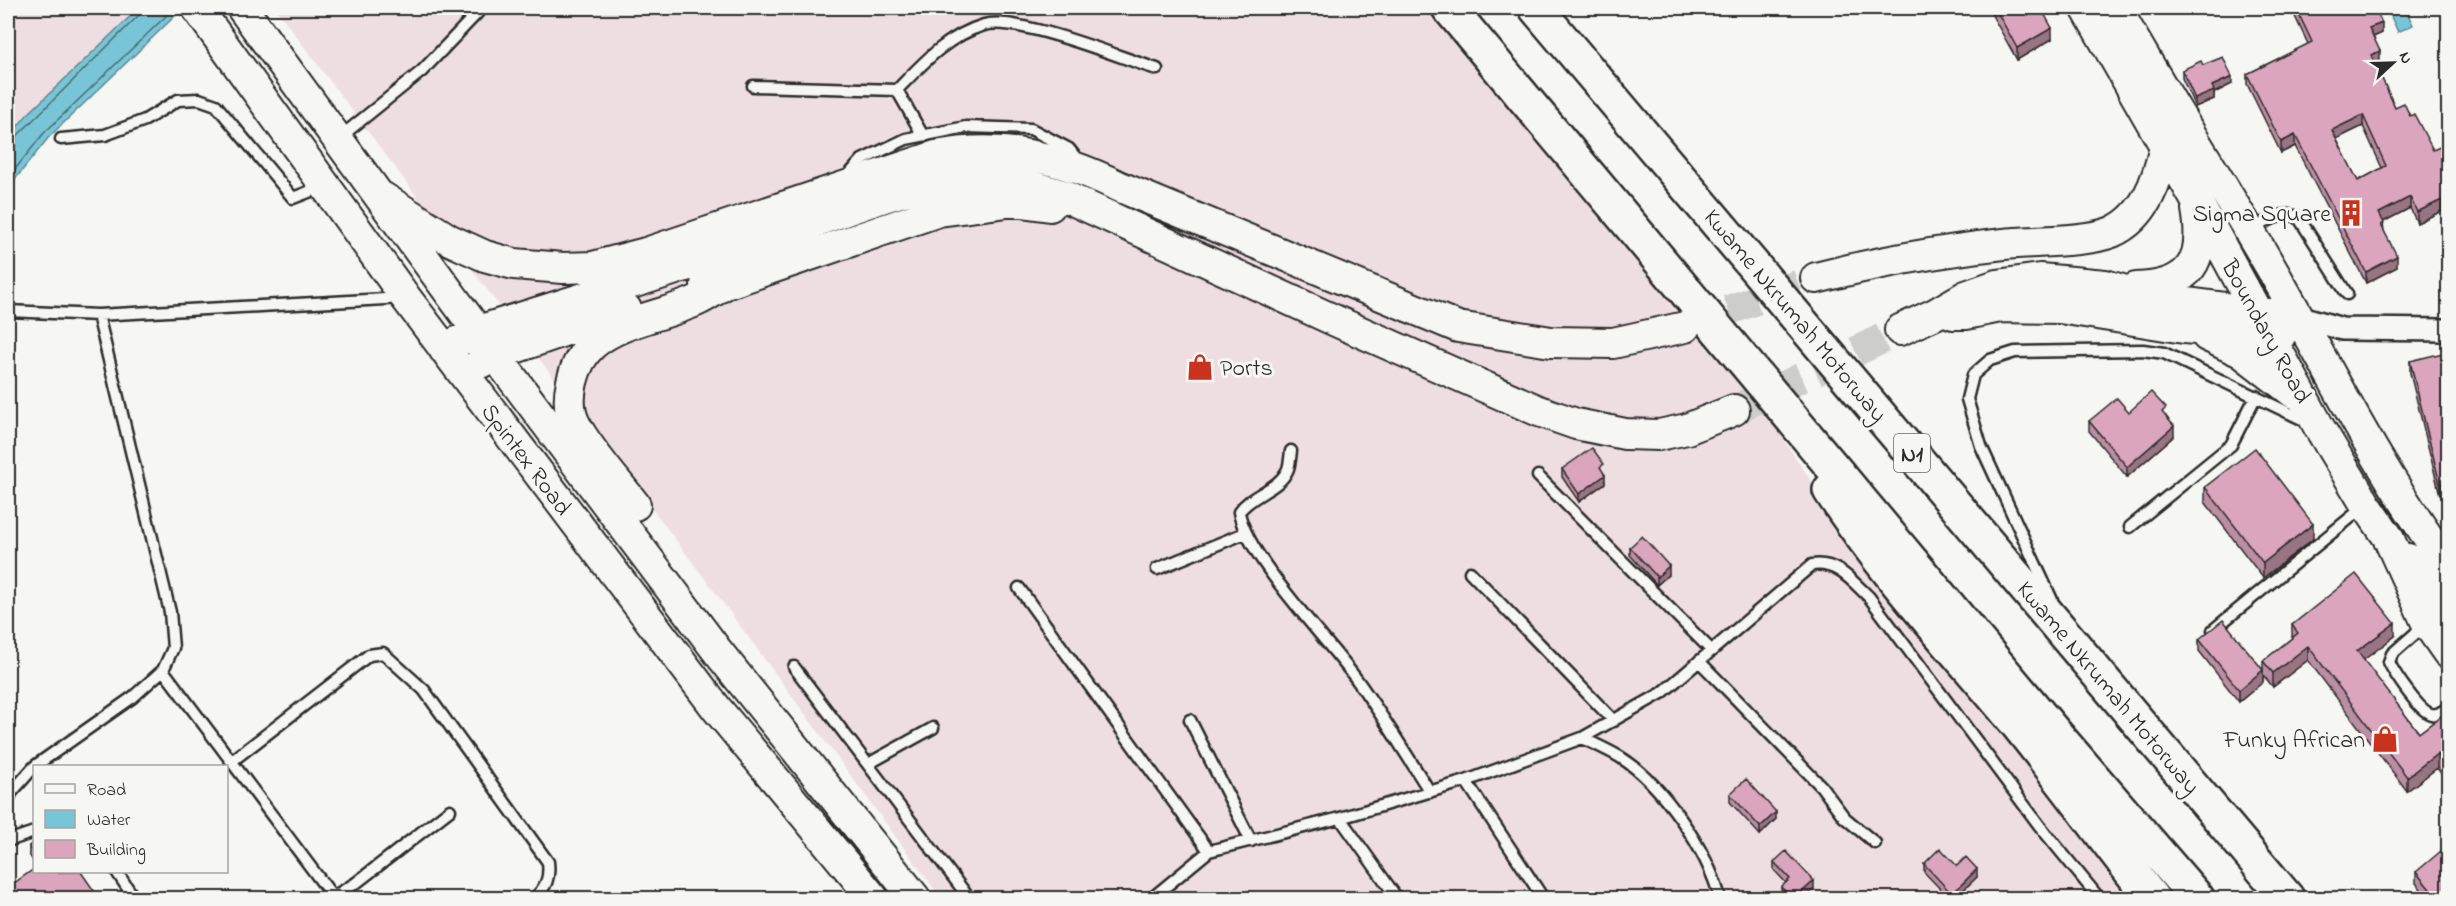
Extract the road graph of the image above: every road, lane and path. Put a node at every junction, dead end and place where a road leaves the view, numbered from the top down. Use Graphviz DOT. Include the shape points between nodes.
graph roads {
  1 [pos="196,8"];
  2 [pos="242,8"];
  3 [pos="482,8"];
  4 [pos="1449,8"];
  5 [pos="1536,8"];
  6 [pos="2086,8"];
  7 [pos="2116,8"];
  8 [pos="1156,69"];
  9 [pos="753,86"];
  10 [pos="897,90"];
  11 [pos="922,134"];
  12 [pos="339,138"];
  13 [pos="61,139"];
  14 [pos="2165,146"];
  15 [pos="1084,169"];
  16 [pos="324,185"];
  17 [pos="838,187"];
  18 [pos="381,197"];
  19 [pos="2196,200"];
  20 [pos="1098,213"];
  21 [pos="1223,230"];
  22 [pos="2250,231"];
  23 [pos="1816,278"];
  24 [pos="1248,281"];
  25 [pos="725,284"];
  26 [pos="2119,289"];
  27 [pos="2347,294"];
  28 [pos="406,298"];
  29 [pos="8,311"];
  30 [pos="1935,314"];
  31 [pos="98,315"];
  32 [pos="2262,323"];
  33 [pos="1685,327"];
  34 [pos="2184,328"];
  35 [pos="2305,328"];
  36 [pos="1900,330"];
  37 [pos="2448,330"];
  38 [pos="487,343"];
  39 [pos="444,349"];
  40 [pos="462,373"];
  41 [pos="2256,396"];
  42 [pos="2304,400"];
  43 [pos="1734,410"];
  44 [pos="1791,418"];
  45 [pos="2319,427"];
  46 [pos="1291,451"];
  47 [pos="1538,476"];
  48 [pos="2366,505"];
  49 [pos="2130,527"];
  50 [pos="1245,533"];
  51 [pos="2448,566"];
  52 [pos="1157,568"];
  53 [pos="1470,572"];
  54 [pos="1019,588"];
  55 [pos="2438,614"];
  56 [pos="2211,632"];
  57 [pos="2075,646"];
  58 [pos="1712,651"];
  59 [pos="2448,653"];
  60 [pos="1699,662"];
  61 [pos="794,667"];
  62 [pos="164,670"];
  63 [pos="2448,707"];
  64 [pos="1190,720"];
  65 [pos="1614,721"];
  66 [pos="933,728"];
  67 [pos="1582,738"];
  68 [pos="231,761"];
  69 [pos="867,764"];
  70 [pos="38,765"];
  71 [pos="33,769"];
  72 [pos="1466,781"];
  73 [pos="1430,792"];
  74 [pos="9,795"];
  75 [pos="836,800"];
  76 [pos="450,810"];
  77 [pos="1340,818"];
  78 [pos="33,832"];
  79 [pos="8,841"];
  80 [pos="1251,841"];
  81 [pos="1875,843"];
  82 [pos="1209,850"];
  83 [pos="118,873"];
  84 [pos="134,898"];
  85 [pos="334,898"];
  86 [pos="535,898"];
  87 [pos="873,898"];
  88 [pos="915,898"];
  89 [pos="969,898"];
  90 [pos="1152,898"];
  91 [pos="1397,898"];
  92 [pos="1543,898"];
  93 [pos="1719,898"];
  94 [pos="2099,898"];
  95 [pos="2152,898"];
  96 [pos="2197,898"];
  97 [pos="2287,898"];
  1 -- 16 [label="main road, Spintex Road"];
  2 -- 12 [label="main road, Spintex Road"];
  3 -- 12 [label="lane" via="422,71"];
  4 -- 44 [label="highway"];
  5 -- 57 [label="highway, Kwame Nkrumah Motorway / N1"];
  6 -- 14 [label="main road, Boundary Road"];
  7 -- 22 [label="main road, Boundary Road"];
  8 -- 10 [label="lane" via="1017,25 985,24 936,49"];
  9 -- 10 [label="lane"];
  10 -- 11 [label="lane"];
  11 -- 15 [label="lane" via="966,127 1031,129 1069,149"];
  11 -- 17 [label="lane" via="862,160"];
  12 -- 18 [label="main road, Spintex Road"];
  13 -- 16 [label="lane" via="105,135 145,120 178,99 199,99 216,105 292,198"];
  14 -- 19 [label="main road, Boundary Road"];
  14 -- 23 [label="main road" via="2158,179 2147,200 2113,232 2090,238 1928,252"];
  15 -- 17 [label="main road" via="1005,151 964,151"];
  15 -- 21 [label="main road"];
  16 -- 28 [label="main road, Spintex Road"];
  17 -- 18 [label="main road" via="646,253 593,267 563,268 514,264 485,256 450,240"];
  18 -- 38 [label="main road, Spintex Road"];
  19 -- 26 [label="main road" via="2200,241 2190,271 2176,281 2152,288"];
  19 -- 32 [label="main road, Boundary Road"];
  20 -- 24 [label="main road"];
  20 -- 25 [label="main road" via="1015,201 939,211"];
  20 -- 38 [label="main road" via="1062,195 1017,181 982,178 944,182"];
  21 -- 24 [label="main road"];
  21 -- 33 [label="main road" via="1458,327 1551,342 1613,343"];
  22 -- 27 [label="lane" via="2273,218 2293,214"];
  22 -- 35 [label="main road, Boundary Road"];
  24 -- 43 [label="main road" via="1576,424 1625,434 1659,435 1687,429"];
  25 -- 38 [label="main road" via="692,286"];
  25 -- 75 [label="main road" via="698,301 610,333 592,345 572,382 569,403 575,424 790,718"];
  26 -- 30 [label="main road" via="2040,279 1997,285 1966,296"];
  26 -- 32 [label="main road"];
  28 -- 31 [label="lane"];
  28 -- 39 [label="main road, Spintex Road"];
  29 -- 31 [label="lane"];
  30 -- 34 [label="main road" via="1966,314 2000,307 2060,308"];
  30 -- 36 [label="main road"];
  31 -- 62 [label="lane" via="170,612 173,648"];
  32 -- 34 [label="main road"];
  32 -- 35 [label="main road"];
  32 -- 42 [label="main road, Boundary Road"];
  34 -- 42 [label="main road" via="2241,352"];
  35 -- 37 [label="street"];
  35 -- 51 [label="main road, Boundary Road" via="2369,441"];
  38 -- 39 [label="main road"];
  38 -- 40 [label="main road"];
  38 -- 75 [label="main road, Spintex Road" via="718,652"];
  39 -- 40 [label="main road, Spintex Road"];
  40 -- 87 [label="main road, Spintex Road" via="717,709"];
  41 -- 45 [label="lane"];
  41 -- 49 [label="lane" via="2231,446"];
  41 -- 57 [label="lane" via="2164,353 2143,350 2015,352 1990,360 1973,375 1967,399 1981,446"];
  42 -- 45 [label="main road, Boundary Road"];
  44 -- 95 [label="highway" via="1806,452 1856,529 2019,726"];
  44 -- 96 [label="highway"];
  45 -- 48 [label="main road, Boundary Road"];
  46 -- 50 [label="lane" via="1288,471 1276,484 1245,503 1239,512"];
  47 -- 58 [label="lane"];
  48 -- 55 [label="main road, Boundary Road"];
  48 -- 56 [label="lane"];
  50 -- 52 [label="lane"];
  50 -- 73 [label="lane" via="1357,680"];
  53 -- 65 [label="lane"];
  54 -- 82 [label="lane"];
  55 -- 59 [label="main road, Boundary Road"];
  55 -- 63 [label="lane" via="2392,654 2389,662 2424,710 2440,714"];
  57 -- 97 [label="highway, Kwame Nkrumah Motorway / N1"];
  58 -- 60 [label="lane"];
  58 -- 94 [label="lane" via="1812,566 1836,567 1869,597 2039,825"];
  60 -- 65 [label="lane" via="1662,693"];
  60 -- 81 [label="lane" via="1821,786 1844,817"];
  61 -- 69 [label="lane"];
  62 -- 68 [label="lane"];
  62 -- 70 [label="lane"];
  64 -- 80 [label="lane"];
  65 -- 67 [label="lane"];
  66 -- 69 [label="lane"];
  67 -- 72 [label="lane"];
  67 -- 93 [label="lane" via="1621,758 1644,776 1701,850"];
  68 -- 85 [label="lane"];
  68 -- 86 [label="lane" via="369,655 383,652 424,690 548,862 545,887"];
  69 -- 89 [label="lane"];
  71 -- 74 [label="lane"];
  72 -- 73 [label="lane"];
  72 -- 92 [label="lane"];
  73 -- 77 [label="lane"];
  75 -- 88 [label="main road, Spintex Road"];
  76 -- 85 [label="lane"];
  77 -- 80 [label="lane"];
  77 -- 91 [label="lane"];
  78 -- 79 [label="lane"];
  80 -- 82 [label="lane"];
  82 -- 90 [label="lane"];
  83 -- 84 [label="lane"];
}
